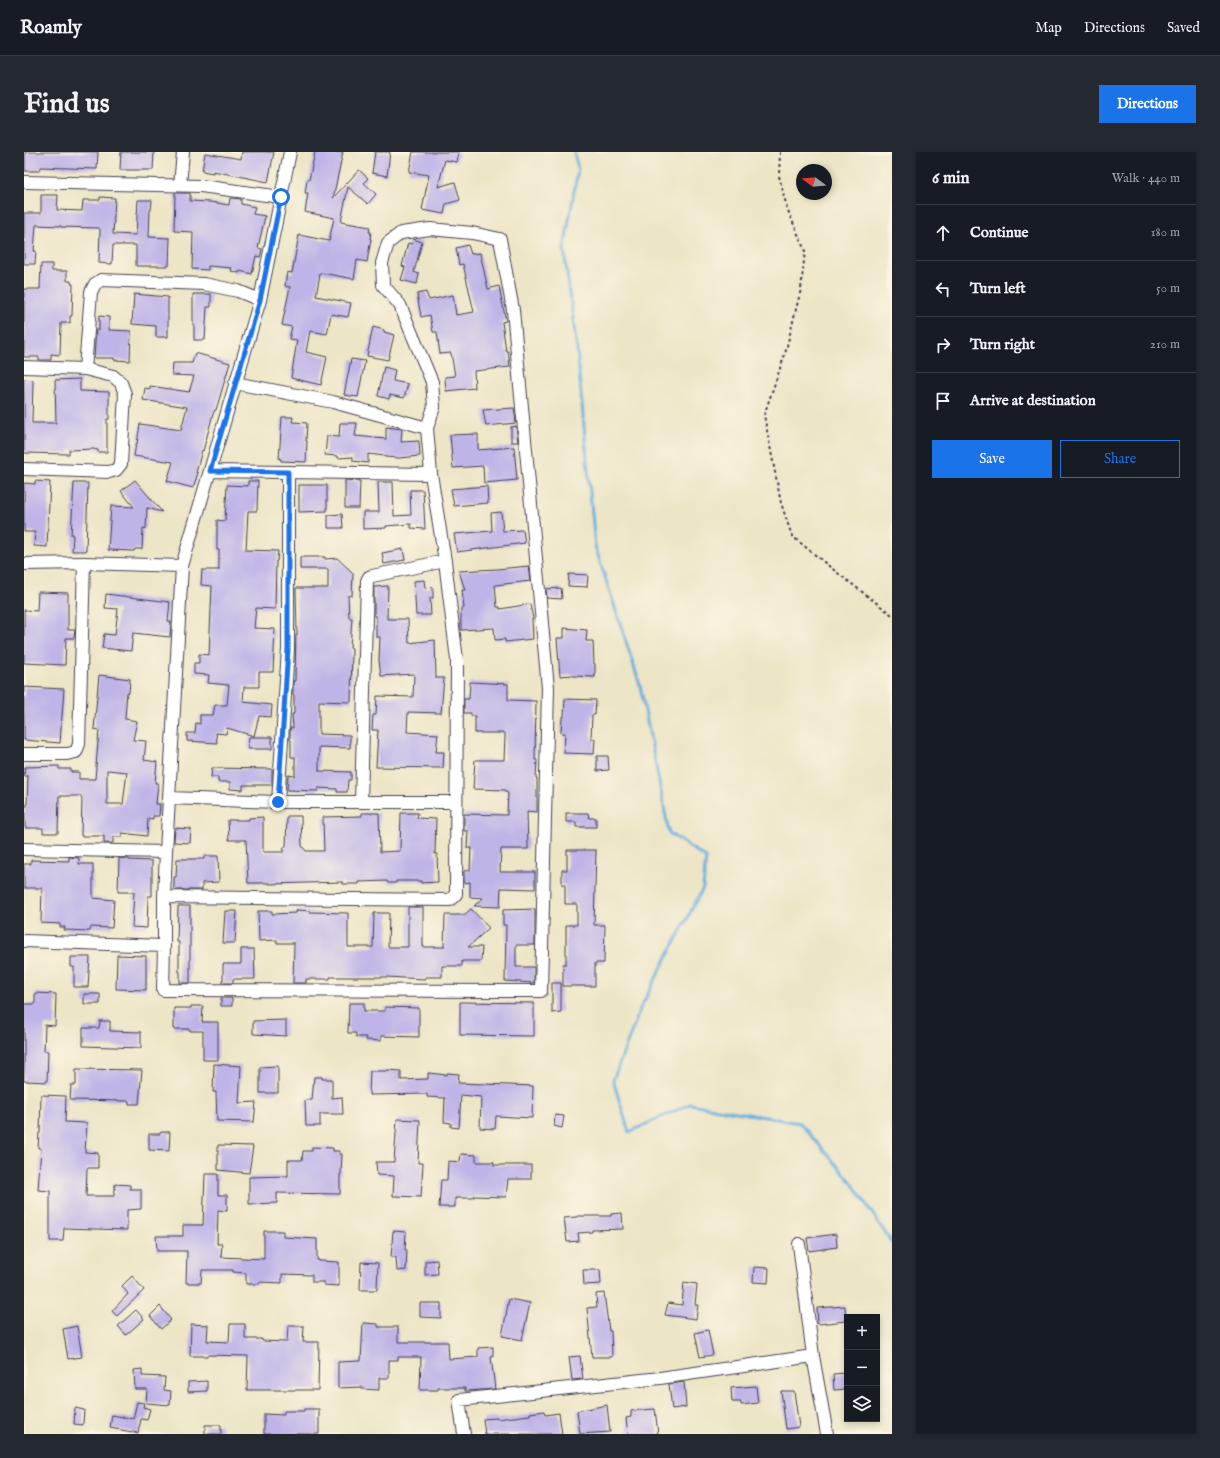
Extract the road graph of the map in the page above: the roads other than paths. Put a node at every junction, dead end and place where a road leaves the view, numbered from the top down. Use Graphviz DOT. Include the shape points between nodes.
graph roads {
  1 [pos="183,152"];
  2 [pos="290,152"];
  3 [pos="24,182"];
  4 [pos="180,185"];
  5 [pos="281,197"];
  6 [pos="260,300"];
  7 [pos="24,367"];
  8 [pos="85,369"];
  9 [pos="235,383"];
  10 [pos="427,428"];
  11 [pos="24,469"];
  12 [pos="210,471"];
  13 [pos="288,472"];
  14 [pos="431,474"];
  15 [pos="445,561"];
  16 [pos="84,563"];
  17 [pos="24,564"];
  18 [pos="182,566"];
  19 [pos="24,754"];
  20 [pos="169,798"];
  21 [pos="278,802"];
  22 [pos="361,802"];
  23 [pos="456,802"];
  24 [pos="24,849"];
  25 [pos="166,852"];
  26 [pos="164,897"];
  27 [pos="24,941"];
  28 [pos="164,946"];
  29 [pos="799,1244"];
  30 [pos="813,1356"];
  31 [pos="464,1434"];
  32 [pos="828,1434"];
  1 -- 4 [label="street"];
  2 -- 5 [label="street"];
  3 -- 4 [label="street"];
  4 -- 5 [label="street"];
  5 -- 6 [label="street"];
  6 -- 8 [label="street" via="238,291 204,284 101,280 95,284 91,292"];
  6 -- 9 [label="street"];
  7 -- 8 [label="street"];
  8 -- 11 [label="street" via="113,376 121,383 125,394 121,464 116,470 109,472"];
  9 -- 10 [label="street" via="333,402"];
  9 -- 12 [label="street"];
  10 -- 14 [label="street"];
  10 -- 28 [label="street" via="434,407 432,382 400,305 384,285 382,263 388,243 401,233 430,229 500,239 514,310 548,688 542,991 163,990"];
  12 -- 13 [label="street"];
  12 -- 18 [label="street"];
  13 -- 14 [label="street"];
  13 -- 21 [label="street" via="288,649"];
  14 -- 15 [label="street"];
  15 -- 22 [label="street" via="372,576 367,581"];
  15 -- 23 [label="street" via="457,660"];
  16 -- 17 [label="street"];
  16 -- 18 [label="street"];
  16 -- 19 [label="street" via="79,744 76,752 67,754"];
  18 -- 20 [label="street"];
  20 -- 21 [label="street"];
  20 -- 25 [label="street"];
  21 -- 22 [label="street"];
  22 -- 23 [label="street"];
  23 -- 26 [label="street" via="456,894 450,900"];
  24 -- 25 [label="street"];
  25 -- 26 [label="street"];
  26 -- 28 [label="street"];
  27 -- 28 [label="street"];
  29 -- 30 [label="street"];
  30 -- 31 [label="street" via="660,1378 459,1400"];
  30 -- 32 [label="street"];
}
